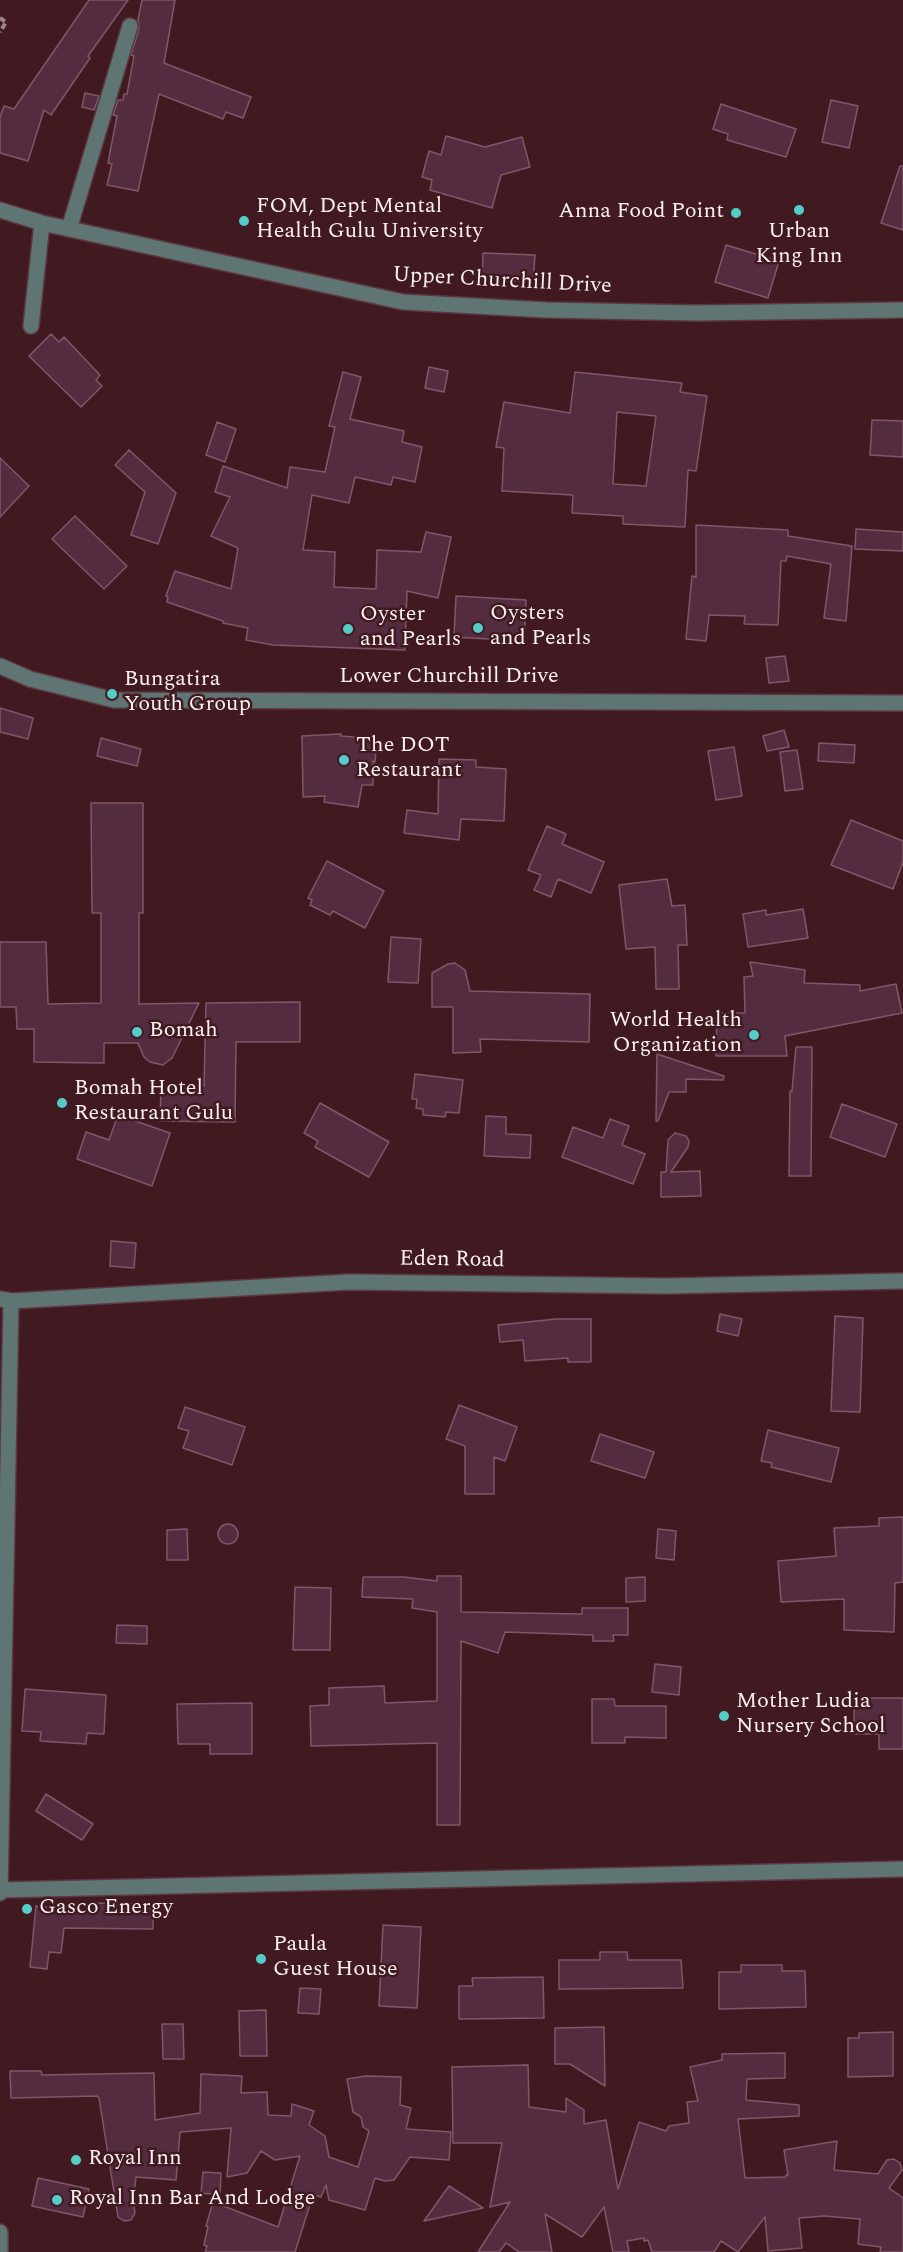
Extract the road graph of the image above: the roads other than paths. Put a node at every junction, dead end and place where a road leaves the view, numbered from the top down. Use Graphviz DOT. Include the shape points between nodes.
graph roads {
  1 [pos="130,26"];
  2 [pos="0,210"];
  3 [pos="42,223"];
  4 [pos="69,229"];
  5 [pos="903,310"];
  6 [pos="31,326"];
  7 [pos="0,666"];
  8 [pos="903,703"];
  9 [pos="903,1281"];
  10 [pos="5,1300"];
  11 [pos="903,1869"];
  12 [pos="0,1891"];
  13 [pos="0,2232"];
  14 [pos="0,2252"];
  1 -- 4 [label="street"];
  2 -- 3 [label="street, Upper Churchill Drive"];
  3 -- 4 [label="street, Upper Churchill Drive"];
  3 -- 6 [label="street"];
  4 -- 5 [label="street, Upper Churchill Drive" via="403,302 697,313"];
  7 -- 8 [label="street, Lower Churchill Drive" via="30,679 114,700"];
  9 -- 10 [label="street, Eden Road" via="666,1286 349,1282"];
  10 -- 12 [label="street"];
  11 -- 12 [label="street"];
  13 -- 14 [label="street"];
}
